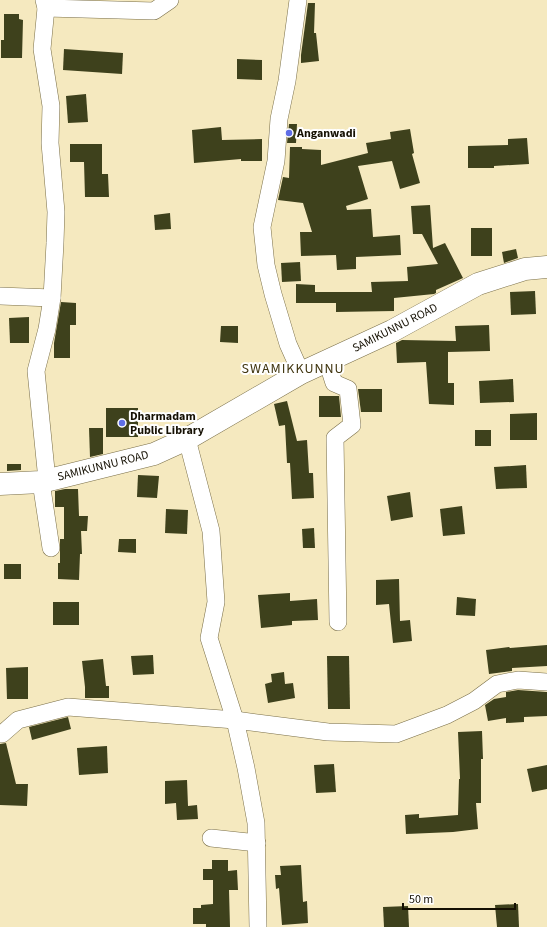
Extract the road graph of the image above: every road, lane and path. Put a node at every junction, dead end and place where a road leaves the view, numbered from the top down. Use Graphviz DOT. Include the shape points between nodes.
graph roads {
  1 [pos="170,0"];
  2 [pos="298,0"];
  3 [pos="45,4"];
  4 [pos="547,266"];
  5 [pos="0,296"];
  6 [pos="52,298"];
  7 [pos="327,361"];
  8 [pos="301,373"];
  9 [pos="187,439"];
  10 [pos="44,481"];
  11 [pos="0,484"];
  12 [pos="51,548"];
  13 [pos="338,622"];
  14 [pos="547,682"];
  15 [pos="235,720"];
  16 [pos="1,732"];
  17 [pos="211,838"];
  18 [pos="257,843"];
  19 [pos="258,927"];
  1 -- 3 [label="street" via="154,10"];
  2 -- 8 [label="street" via="279,119 276,161 262,227 266,265 273,294 288,344"];
  3 -- 6 [label="street" via="42,48 51,106 50,143 56,212"];
  4 -- 7 [label="main road, SAMIKUNNU ROAD" via="525,269 478,284 392,331"];
  5 -- 6 [label="street"];
  6 -- 10 [label="street" via="36,371"];
  7 -- 8 [label="main road, SAMIKUNNU ROAD"];
  7 -- 13 [label="street" via="334,383 348,389 352,425 335,438"];
  8 -- 9 [label="main road, SAMIKUNNU ROAD"];
  9 -- 10 [label="main road, SAMIKUNNU ROAD" via="154,454"];
  9 -- 15 [label="street" via="211,531 216,602 209,638"];
  10 -- 11 [label="main road, SAMIKUNNU ROAD"];
  10 -- 12 [label="street"];
  14 -- 15 [label="street" via="518,680 497,684 474,701 447,715 396,734 328,732"];
  15 -- 16 [label="street" via="68,707 18,720"];
  15 -- 18 [label="street" via="252,800"];
  17 -- 18 [label="street"];
  18 -- 19 [label="street"];
}
